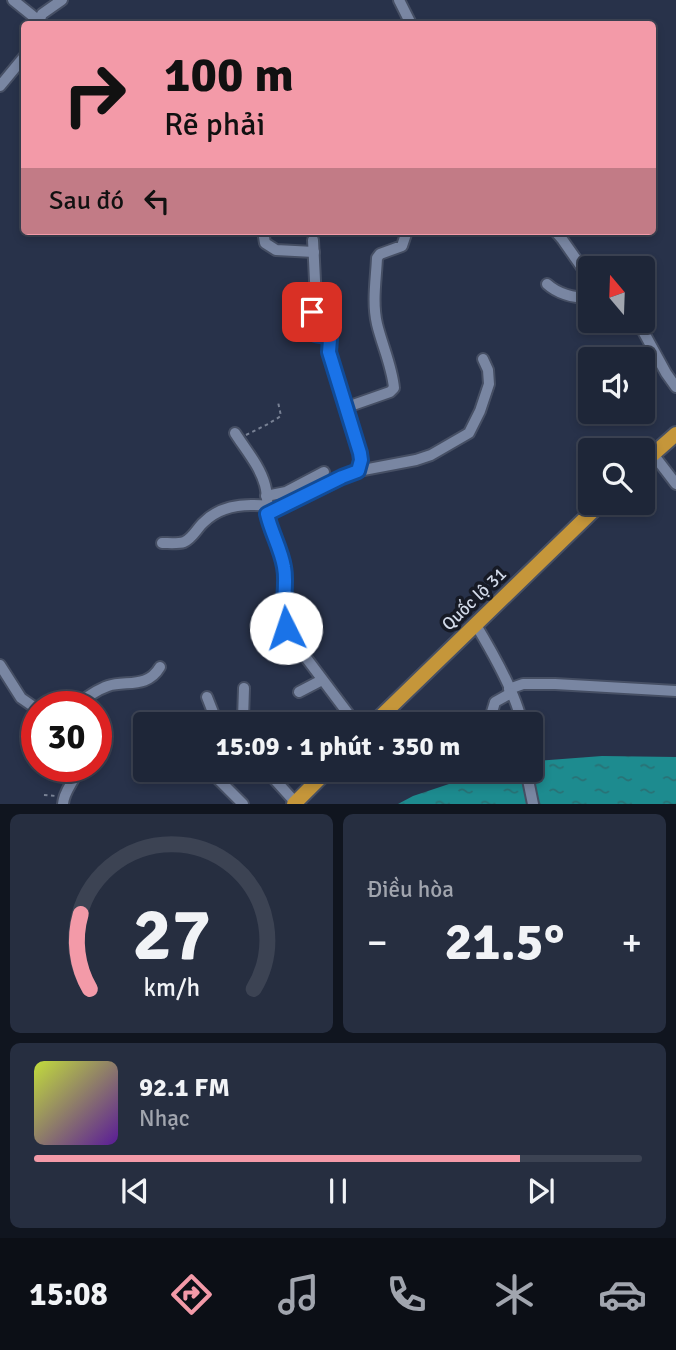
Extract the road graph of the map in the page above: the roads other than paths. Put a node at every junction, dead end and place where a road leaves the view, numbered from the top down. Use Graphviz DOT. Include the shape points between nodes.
graph roads {
  1 [pos="13,0"];
  2 [pos="62,0"];
  3 [pos="399,0"];
  4 [pos="36,21"];
  5 [pos="39,21"];
  6 [pos="410,21"];
  7 [pos="21,65"];
  8 [pos="0,86"];
  9 [pos="264,235"];
  10 [pos="406,235"];
  11 [pos="558,235"];
  12 [pos="578,262"];
  13 [pos="547,284"];
  14 [pos="578,298"];
  15 [pos="644,333"];
  16 [pos="483,359"];
  17 [pos="676,387"];
  18 [pos="348,409"];
  19 [pos="676,434"];
  20 [pos="237,435"];
  21 [pos="655,453"];
  22 [pos="655,465"];
  23 [pos="358,471"];
  24 [pos="324,472"];
  25 [pos="676,484"];
  26 [pos="267,506"];
  27 [pos="589,515"];
  28 [pos="162,543"];
  29 [pos="476,625"];
  30 [pos="286,628"];
  31 [pos="263,636"];
  32 [pos="0,665"];
  33 [pos="160,667"];
  34 [pos="322,680"];
  35 [pos="244,688"];
  36 [pos="98,691"];
  37 [pos="510,691"];
  38 [pos="676,691"];
  39 [pos="299,692"];
  40 [pos="206,697"];
  41 [pos="21,698"];
  42 [pos="213,712"];
  43 [pos="243,712"];
  44 [pos="347,712"];
  45 [pos="385,712"];
  46 [pos="492,712"];
  47 [pos="519,712"];
  48 [pos="72,782"];
  49 [pos="221,782"];
  50 [pos="277,782"];
  51 [pos="316,782"];
  52 [pos="528,782"];
  53 [pos="64,800"];
  54 [pos="295,803"];
  55 [pos="243,804"];
  56 [pos="533,804"];
  1 -- 4 [label="street"];
  2 -- 5 [label="street"];
  3 -- 6 [label="street"];
  7 -- 8 [label="street"];
  9 -- 18 [label="street" via="265,243 276,250 314,246 316,302 310,329 330,339 329,352"];
  10 -- 18 [label="street" via="402,246 377,258 374,303 394,388"];
  11 -- 12 [label="street"];
  13 -- 14 [label="street"];
  15 -- 17 [label="street"];
  16 -- 23 [label="street" via="489,384 469,433 431,455"];
  18 -- 23 [label="street" via="360,453"];
  19 -- 21 [label="highway"];
  20 -- 26 [label="street" via="265,484"];
  22 -- 25 [label="street"];
  23 -- 26 [label="street"];
  24 -- 26 [label="street"];
  26 -- 28 [label="street" via="219,510 187,541"];
  26 -- 30 [label="street" via="270,529 284,563"];
  27 -- 29 [label="highway, Quốc lộ 31"];
  29 -- 37 [label="street"];
  29 -- 45 [label="highway, Quốc lộ 31"];
  30 -- 31 [label="street"];
  30 -- 34 [label="street"];
  32 -- 41 [label="street"];
  33 -- 36 [label="street" via="145,680"];
  34 -- 39 [label="street"];
  34 -- 44 [label="street"];
  35 -- 43 [label="street"];
  37 -- 38 [label="street" via="523,684"];
  37 -- 46 [label="street" via="495,702"];
  37 -- 47 [label="street"];
  40 -- 42 [label="street"];
  48 -- 53 [label="street"];
  49 -- 55 [label="street"];
  50 -- 54 [label="street"];
  51 -- 54 [label="highway"];
  52 -- 56 [label="street"];
}
